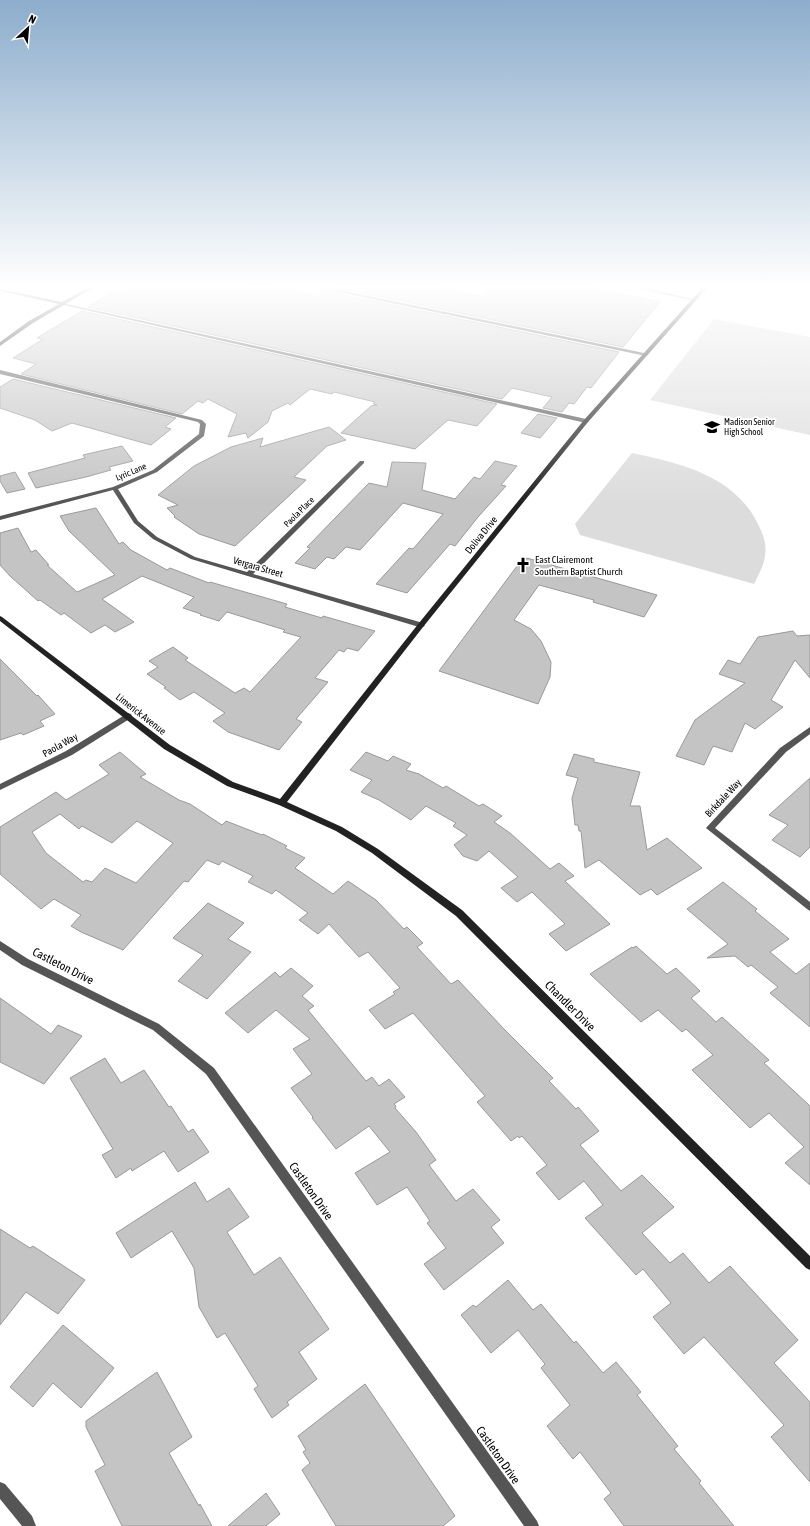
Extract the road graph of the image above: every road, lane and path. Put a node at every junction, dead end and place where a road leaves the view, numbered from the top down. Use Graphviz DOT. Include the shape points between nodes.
graph roads {
  1 [pos="310,359"];
  2 [pos="641,359"];
  3 [pos="0,372"];
  4 [pos="586,421"];
  5 [pos="362,462"];
  6 [pos="115,488"];
  7 [pos="0,518"];
  8 [pos="249,574"];
  9 [pos="1,620"];
  10 [pos="421,625"];
  11 [pos="128,716"];
  12 [pos="810,730"];
  13 [pos="0,787"];
  14 [pos="282,803"];
  15 [pos="810,907"];
  16 [pos="0,945"];
  17 [pos="810,1264"];
  18 [pos="0,1489"];
  19 [pos="29,1526"];
  20 [pos="532,1526"];
  1 -- 4 [label="street"];
  2 -- 4 [label="street, Doliva Drive"];
  3 -- 6 [label="street, Lyric Lane" via="200,421 203,424 202,435 155,471"];
  4 -- 10 [label="street, Doliva Drive"];
  5 -- 8 [label="street, Paola Place"];
  6 -- 7 [label="street, Lyric Lane"];
  6 -- 8 [label="street, Vergara Street" via="136,522 155,538 193,558"];
  8 -- 10 [label="street, Vergara Street"];
  9 -- 11 [label="street, Limerick Avenue"];
  10 -- 14 [label="street, Doliva Drive"];
  11 -- 13 [label="street, Paola Way" via="69,753"];
  11 -- 14 [label="street, Limerick Avenue" via="167,747 230,784"];
  12 -- 15 [label="street, Birkdale Way" via="783,750 710,828"];
  14 -- 17 [label="street, Chandler Drive" via="345,833 375,851 459,913"];
  16 -- 20 [label="street, Castleton Drive" via="25,962 156,1027 210,1071"];
  18 -- 19 [label="street"];
}
